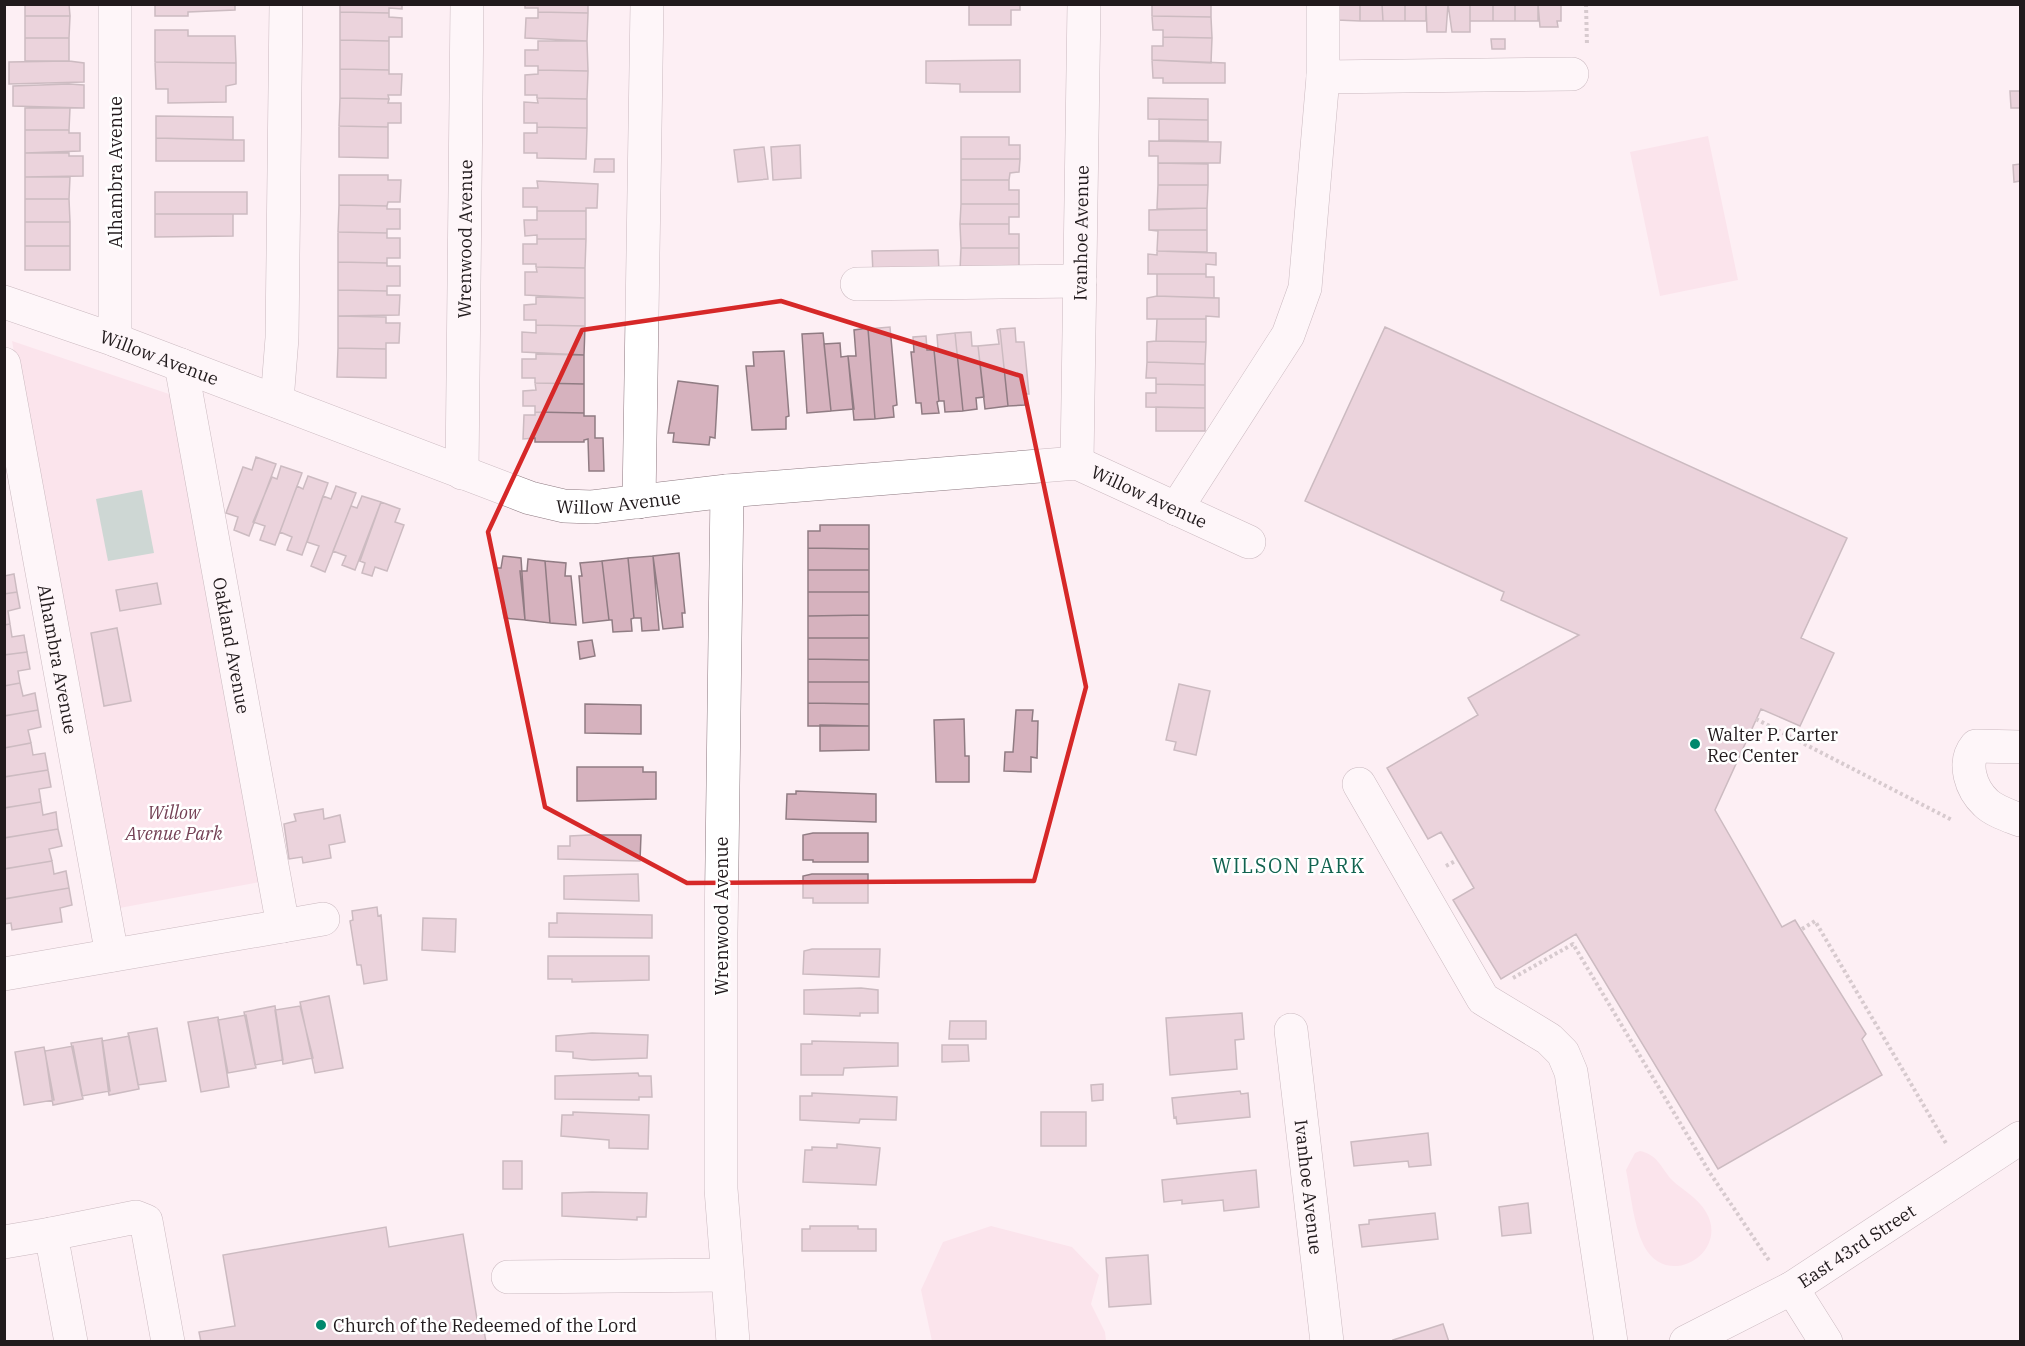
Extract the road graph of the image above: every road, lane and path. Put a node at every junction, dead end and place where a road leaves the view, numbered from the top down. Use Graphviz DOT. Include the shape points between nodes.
graph roads {
  1 [pos="115,4"];
  2 [pos="286,4"];
  3 [pos="467,4"];
  4 [pos="647,4"];
  5 [pos="1084,4"];
  6 [pos="1323,4"];
  7 [pos="1572,74"];
  8 [pos="1323,78"];
  9 [pos="1080,281"];
  10 [pos="857,284"];
  11 [pos="4,302"];
  12 [pos="115,340"];
  13 [pos="4,363"];
  14 [pos="181,365"];
  15 [pos="277,401"];
  16 [pos="1077,463"];
  17 [pos="462,473"];
  18 [pos="727,491"];
  19 [pos="639,502"];
  20 [pos="1176,509"];
  21 [pos="1249,542"];
  22 [pos="1756,719"];
  23 [pos="2020,747"];
  24 [pos="1359,784"];
  25 [pos="1952,820"];
  26 [pos="2020,820"];
  27 [pos="1457,860"];
  28 [pos="1440,870"];
  29 [pos="323,919"];
  30 [pos="283,926"];
  31 [pos="1802,929"];
  32 [pos="112,955"];
  33 [pos="4,974"];
  34 [pos="1507,982"];
  35 [pos="1291,1030"];
  36 [pos="2020,1138"];
  37 [pos="1948,1148"];
  38 [pos="51,1234"];
  39 [pos="4,1242"];
  40 [pos="727,1275"];
  41 [pos="508,1277"];
  42 [pos="1784,1279"];
  43 [pos="70,1341"];
  44 [pos="168,1341"];
  45 [pos="733,1341"];
  46 [pos="1327,1341"];
  47 [pos="1611,1341"];
  48 [pos="1686,1341"];
  49 [pos="1826,1341"];
  1 -- 12 [label="street, Alhambra Avenue"];
  2 -- 15 [label="street" via="282,327"];
  3 -- 17 [label="street, Wrenwood Avenue"];
  4 -- 19 [label="street"];
  5 -- 9 [label="street, Ivanhoe Avenue"];
  6 -- 8 [label="street"];
  7 -- 8 [label="street"];
  8 -- 20 [label="street" via="1305,288 1288,335"];
  9 -- 10 [label="street"];
  9 -- 16 [label="street, Ivanhoe Avenue"];
  11 -- 12 [label="street, Willow Avenue"];
  12 -- 14 [label="street, Willow Avenue"];
  13 -- 32 [label="street, Alhambra Avenue"];
  14 -- 15 [label="street, Willow Avenue"];
  14 -- 30 [label="street, Oakland Avenue"];
  15 -- 17 [label="street, Willow Avenue"];
  16 -- 18 [label="street, Willow Avenue"];
  16 -- 20 [label="street, Willow Avenue"];
  17 -- 19 [label="street, Willow Avenue" via="564,506"];
  18 -- 19 [label="street, Willow Avenue"];
  18 -- 40 [label="street, Wrenwood Avenue" via="721,1190"];
  20 -- 21 [label="street, Willow Avenue"];
  22 -- 25 [label="path"];
  23 -- 26 [label="street" via="1976,746 1969,766 1971,779 1987,805"];
  24 -- 47 [label="street" via="1483,999 1549,1038 1563,1053 1571,1072"];
  27 -- 28 [label="path"];
  29 -- 30 [label="street"];
  30 -- 32 [label="street"];
  31 -- 37 [label="path" via="1815,921"];
  32 -- 33 [label="street"];
  34 -- 42 [label="path" via="1573,944 1710,1173"];
  35 -- 46 [label="street, Ivanhoe Avenue"];
  36 -- 42 [label="street, East 43rd Street"];
  38 -- 39 [label="street"];
  38 -- 43 [label="street"];
  38 -- 44 [label="street" via="136,1217 146,1221"];
  40 -- 41 [label="street"];
  40 -- 45 [label="street, Wrenwood Avenue"];
  42 -- 48 [label="street, East 43rd Street"];
  42 -- 49 [label="street"];
}
